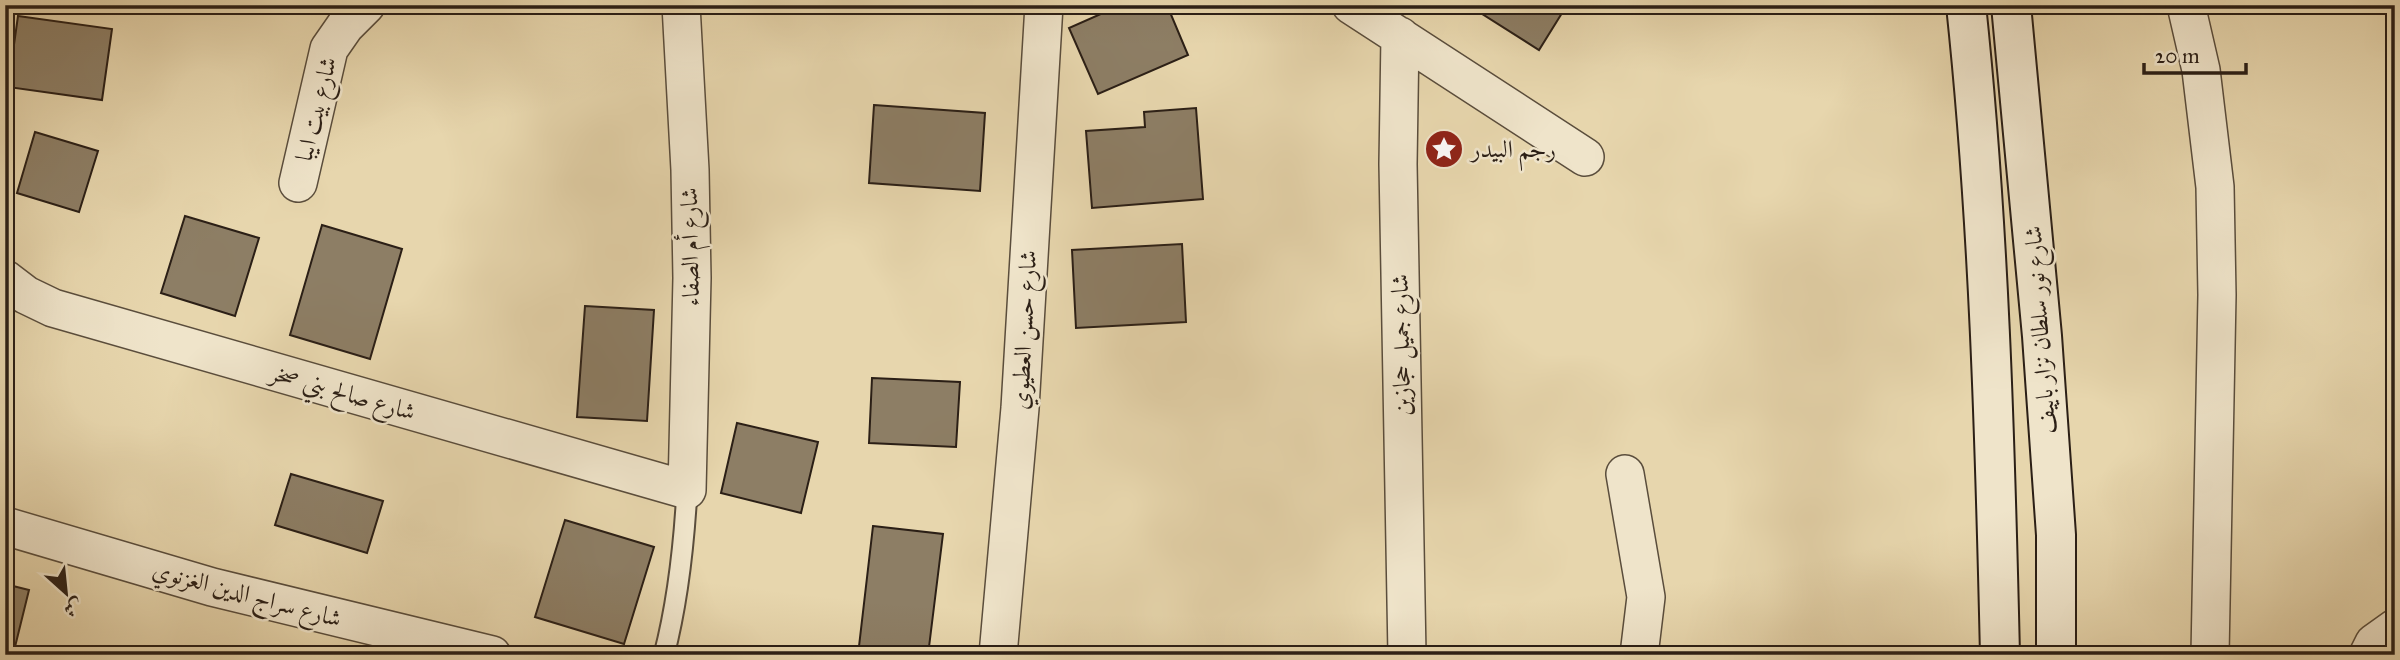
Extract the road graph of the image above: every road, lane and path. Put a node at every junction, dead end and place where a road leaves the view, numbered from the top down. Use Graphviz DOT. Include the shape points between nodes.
graph roads {
  1 [pos="366,5"];
  2 [pos="681,5"];
  3 [pos="1044,5"];
  4 [pos="1351,5"];
  5 [pos="1966,5"];
  6 [pos="2011,5"];
  7 [pos="2186,5"];
  8 [pos="1400,36"];
  9 [pos="1585,157"];
  10 [pos="298,183"];
  11 [pos="5,279"];
  12 [pos="1625,474"];
  13 [pos="687,490"];
  14 [pos="5,526"];
  15 [pos="492,655"];
  16 [pos="664,655"];
  17 [pos="998,655"];
  18 [pos="1407,655"];
  19 [pos="1639,655"];
  20 [pos="2000,655"];
  21 [pos="2056,655"];
  22 [pos="2210,655"];
  1 -- 10 [label="street, شارع بيت ايبا" via="330,48"];
  2 -- 13 [label="street, شارع أم الصفاء" via="692,278"];
  3 -- 17 [label="street, شارع حسن العطيوي" via="1020,408"];
  4 -- 8 [label="street"];
  5 -- 20 [label="main road, شارع نور سلطان نزار باييف" via="1985,256"];
  6 -- 21 [label="main road, شارع نور سلطان نزار باييف" via="2056,535"];
  7 -- 22 [label="street" via="2201,71 2215,187"];
  8 -- 9 [label="street"];
  8 -- 18 [label="street, شارع جميل حجازين"];
  11 -- 13 [label="street, شارع صالح بني صخر" via="26,296 65,312"];
  12 -- 19 [label="street" via="1646,597"];
  13 -- 16 [label="lane" via="677,593"];
  14 -- 15 [label="street, شارع سراج الدين الغزنوي" via="212,587"];
}
